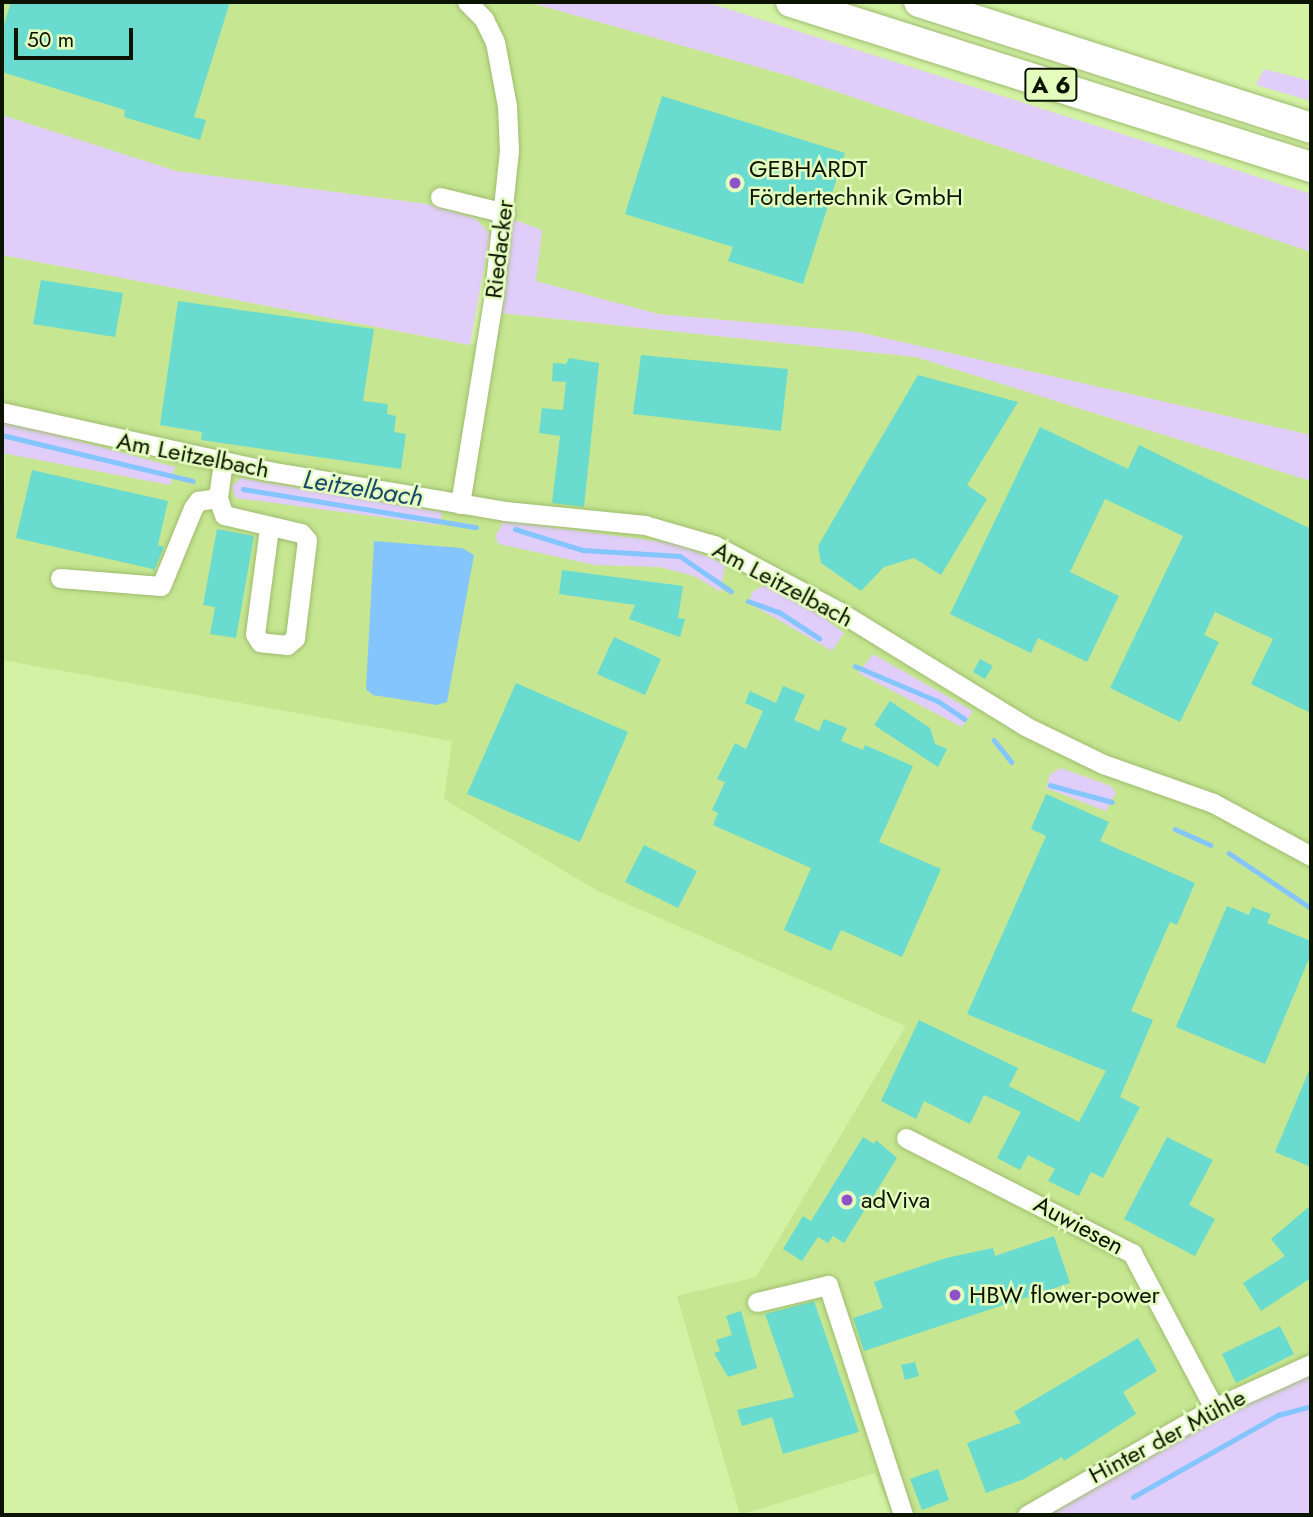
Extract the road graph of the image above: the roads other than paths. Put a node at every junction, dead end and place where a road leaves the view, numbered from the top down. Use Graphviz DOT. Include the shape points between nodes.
graph roads {
  1 [pos="467,2"];
  2 [pos="792,2"];
  3 [pos="919,2"];
  4 [pos="1311,128"];
  5 [pos="1311,167"];
  6 [pos="440,197"];
  7 [pos="505,214"];
  8 [pos="2,412"];
  9 [pos="223,461"];
  10 [pos="218,498"];
  11 [pos="460,503"];
  12 [pos="269,527"];
  13 [pos="60,578"];
  14 [pos="1311,856"];
  15 [pos="906,1138"];
  16 [pos="757,1302"];
  17 [pos="1311,1364"];
  18 [pos="1214,1408"];
  19 [pos="903,1515"];
  20 [pos="1027,1515"];
  1 -- 7 [label="street, Riedacker" via="484,19 500,64 509,151"];
  2 -- 5 [label="highway, A 6"];
  3 -- 4 [label="highway, A 6"];
  6 -- 7 [label="street"];
  7 -- 11 [label="street, Riedacker"];
  8 -- 9 [label="street, Am Leitzelbach"];
  9 -- 10 [label="street"];
  9 -- 11 [label="street, Am Leitzelbach"];
  10 -- 12 [label="street" via="224,515"];
  10 -- 13 [label="street" via="198,502 193,508 161,586"];
  11 -- 14 [label="street, Am Leitzelbach" via="645,525 714,545 840,612 1025,726 1103,764 1213,803"];
  12 -- 12 [label="street" via="301,533 307,540 295,638 287,645 260,642 255,634"];
  15 -- 18 [label="street, Auwiesen" via="1132,1253"];
  16 -- 19 [label="street" via="828,1285"];
  17 -- 18 [label="street, Hinter der Mühle"];
  18 -- 20 [label="street, Hinter der Mühle"];
}
